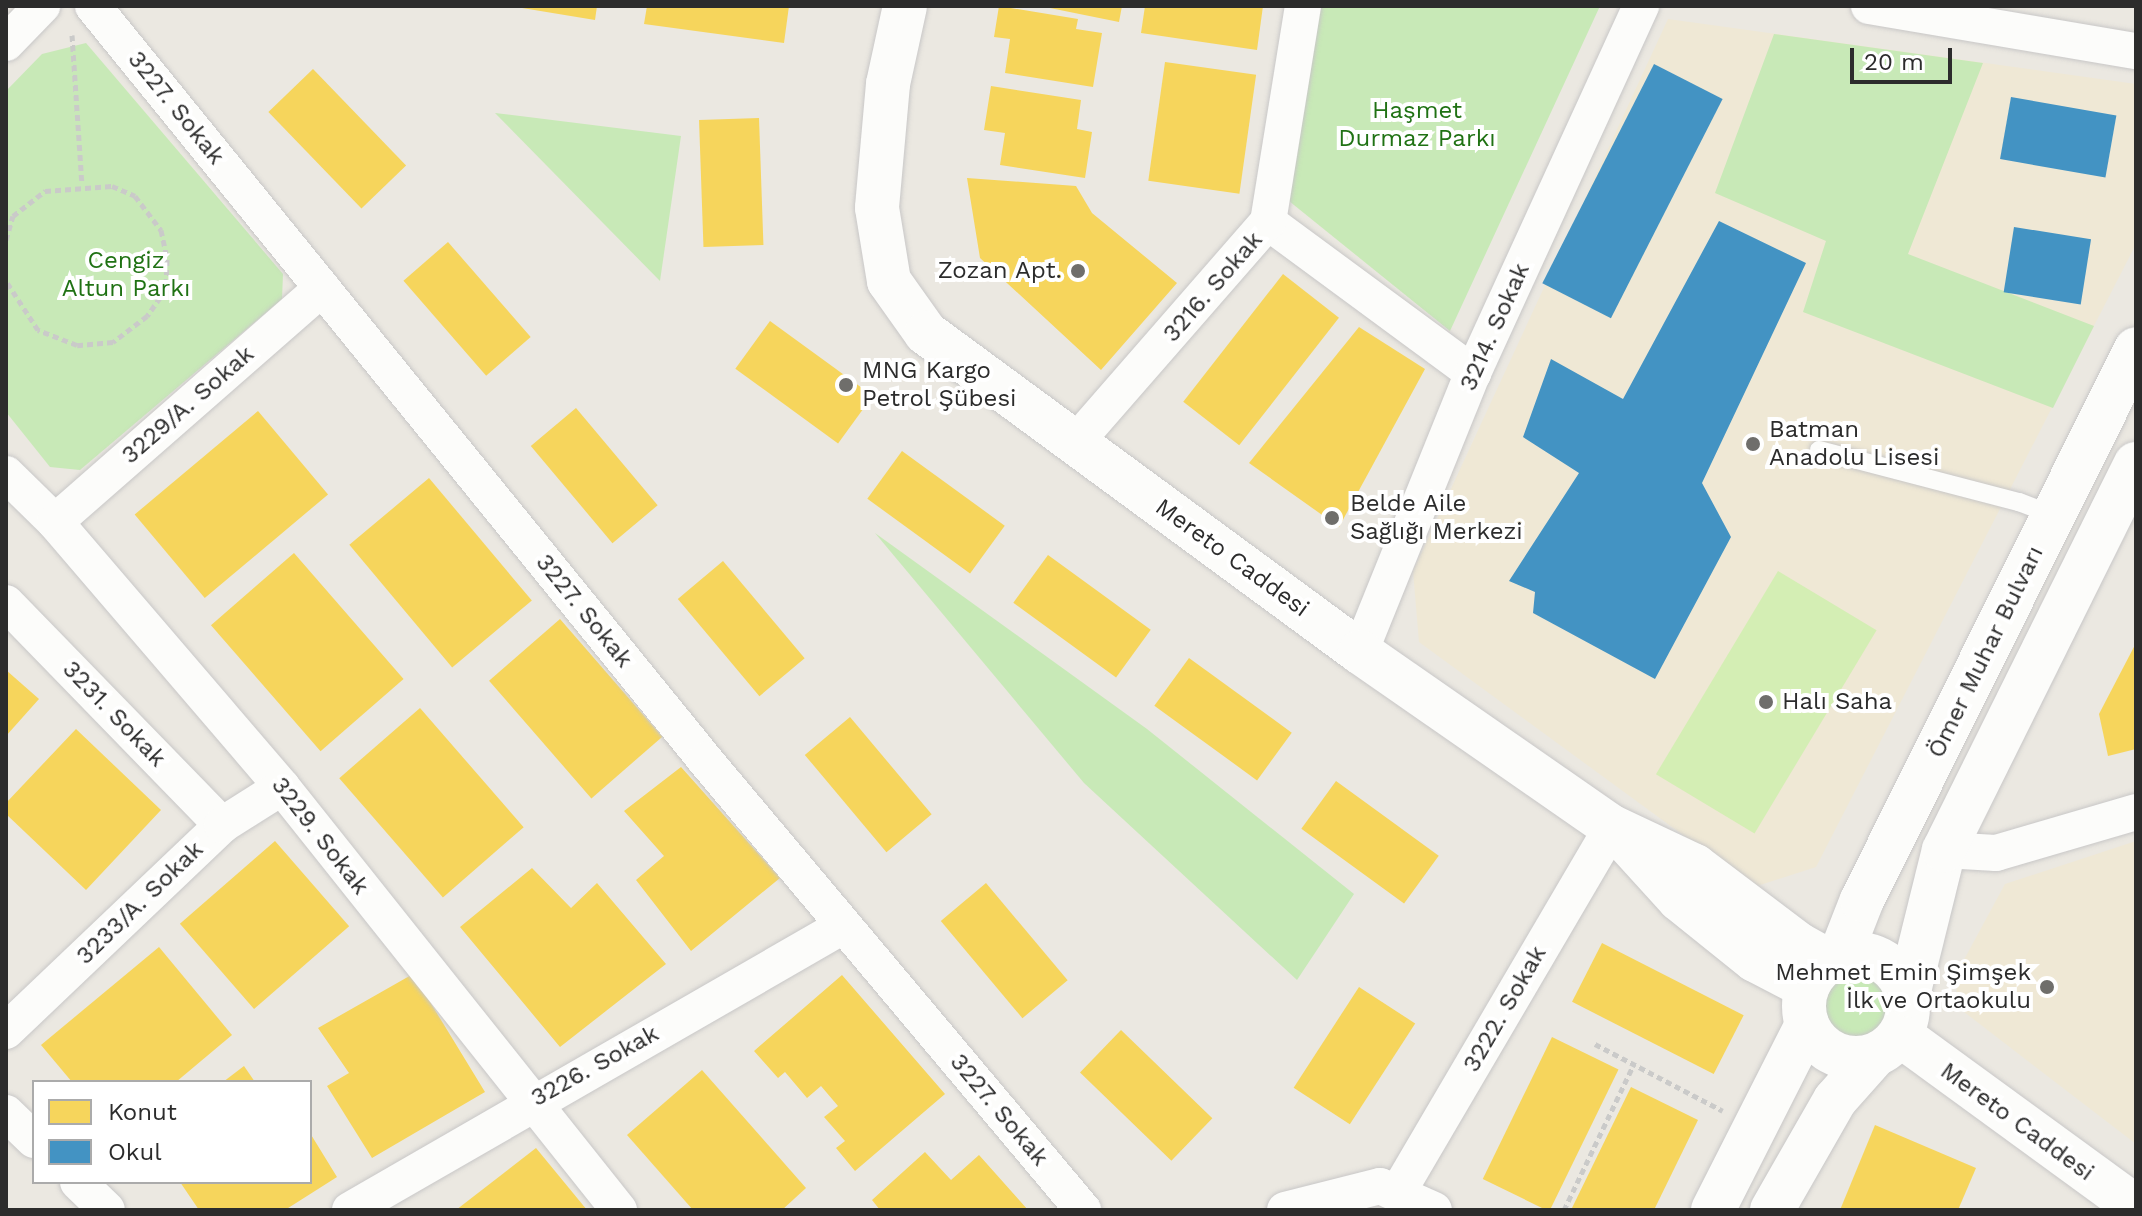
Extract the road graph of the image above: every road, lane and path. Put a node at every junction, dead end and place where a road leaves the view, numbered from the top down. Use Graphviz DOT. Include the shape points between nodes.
graph roads {
  1 [pos="905,6"];
  2 [pos="1303,6"];
  3 [pos="1641,6"];
  4 [pos="1869,6"];
  5 [pos="69,11"];
  6 [pos="6,43"];
  7 [pos="2136,51"];
  8 [pos="82,184"];
  9 [pos="1268,222"];
  10 [pos="6,240"];
  11 [pos="6,281"];
  12 [pos="322,288"];
  13 [pos="2136,349"];
  14 [pos="1473,373"];
  15 [pos="1075,443"];
  16 [pos="1819,450"];
  17 [pos="2136,464"];
  18 [pos="6,474"];
  19 [pos="2053,515"];
  20 [pos="55,522"];
  21 [pos="6,603"];
  22 [pos="1360,652"];
  23 [pos="282,787"];
  24 [pos="2136,812"];
  25 [pos="222,825"];
  26 [pos="1612,827"];
  27 [pos="1944,850"];
  28 [pos="843,926"];
  29 [pos="1821,982"];
  30 [pos="1894,1028"];
  31 [pos="6,1031"];
  32 [pos="1595,1044"];
  33 [pos="1634,1064"];
  34 [pos="530,1102"];
  35 [pos="6,1113"];
  36 [pos="1755,1129"];
  37 [pos="32,1138"];
  38 [pos="80,1184"];
  39 [pos="1398,1192"];
  40 [pos="2136,1207"];
  41 [pos="107,1210"];
  42 [pos="350,1210"];
  43 [pos="619,1210"];
  44 [pos="1083,1210"];
  45 [pos="1285,1210"];
  46 [pos="1434,1210"];
  47 [pos="1564,1210"];
  48 [pos="1713,1210"];
  49 [pos="1772,1210"];
  1 -- 15 [label="main road, Mereto Caddesi" via="880,156 877,208 889,281 926,333"];
  2 -- 9 [label="street, 3216. Sokak"];
  3 -- 14 [label="street, 3214. Sokak"];
  4 -- 7 [label="street"];
  5 -- 6 [label="street"];
  5 -- 8 [label="path"];
  5 -- 12 [label="street, 3227. Sokak"];
  8 -- 10 [label="path" via="45,191 13,216"];
  8 -- 11 [label="path" via="112,186 135,196 161,230 166,289 147,316 113,342 77,345 38,330"];
  9 -- 14 [label="street"];
  9 -- 15 [label="street, 3216. Sokak"];
  12 -- 20 [label="street, 3229/A. Sokak"];
  12 -- 28 [label="street, 3227. Sokak"];
  13 -- 19 [label="main road, Ömer Muhar Bulvarı"];
  14 -- 22 [label="street, 3214. Sokak"];
  15 -- 22 [label="main road, Mereto Caddesi"];
  16 -- 19 [label="lane"];
  17 -- 27 [label="main road, Ömer Muhar Bulvarı"];
  18 -- 20 [label="street, 3229. Sokak"];
  19 -- 29 [label="main road, Ömer Muhar Bulvarı"];
  20 -- 23 [label="street, 3229. Sokak"];
  21 -- 25 [label="street, 3231. Sokak"];
  22 -- 26 [label="main road, Mereto Caddesi"];
  23 -- 25 [label="street, 3233/A. Sokak"];
  23 -- 34 [label="street, 3229. Sokak"];
  24 -- 27 [label="street" via="1996,853"];
  25 -- 31 [label="street, 3233/A. Sokak"];
  26 -- 29 [label="main road, Mereto Caddesi" via="1695,866 1798,944"];
  26 -- 39 [label="street, 3222. Sokak"];
  27 -- 30 [label="main road, Ömer Muhar Bulvarı"];
  28 -- 34 [label="street, 3226. Sokak"];
  28 -- 44 [label="street, 3227. Sokak"];
  29 -- 30 [label="main road" via="1874,956 1890,965"];
  29 -- 30 [label="main road" via="1828,1050 1859,1058"];
  29 -- 36 [label="main road, Ömer Muhar Bulvarı"];
  30 -- 40 [label="main road, Mereto Caddesi"];
  30 -- 49 [label="main road, Ömer Muhar Bulvarı" via="1835,1100"];
  32 -- 33 [label="path"];
  33 -- 36 [label="path"];
  33 -- 47 [label="path"];
  34 -- 42 [label="street, 3226. Sokak"];
  34 -- 43 [label="street, 3229. Sokak"];
  35 -- 37 [label="street"];
  36 -- 48 [label="main road, Ömer Muhar Bulvarı"];
  38 -- 41 [label="street"];
  39 -- 45 [label="street" via="1380,1186"];
  39 -- 46 [label="street"];
}
